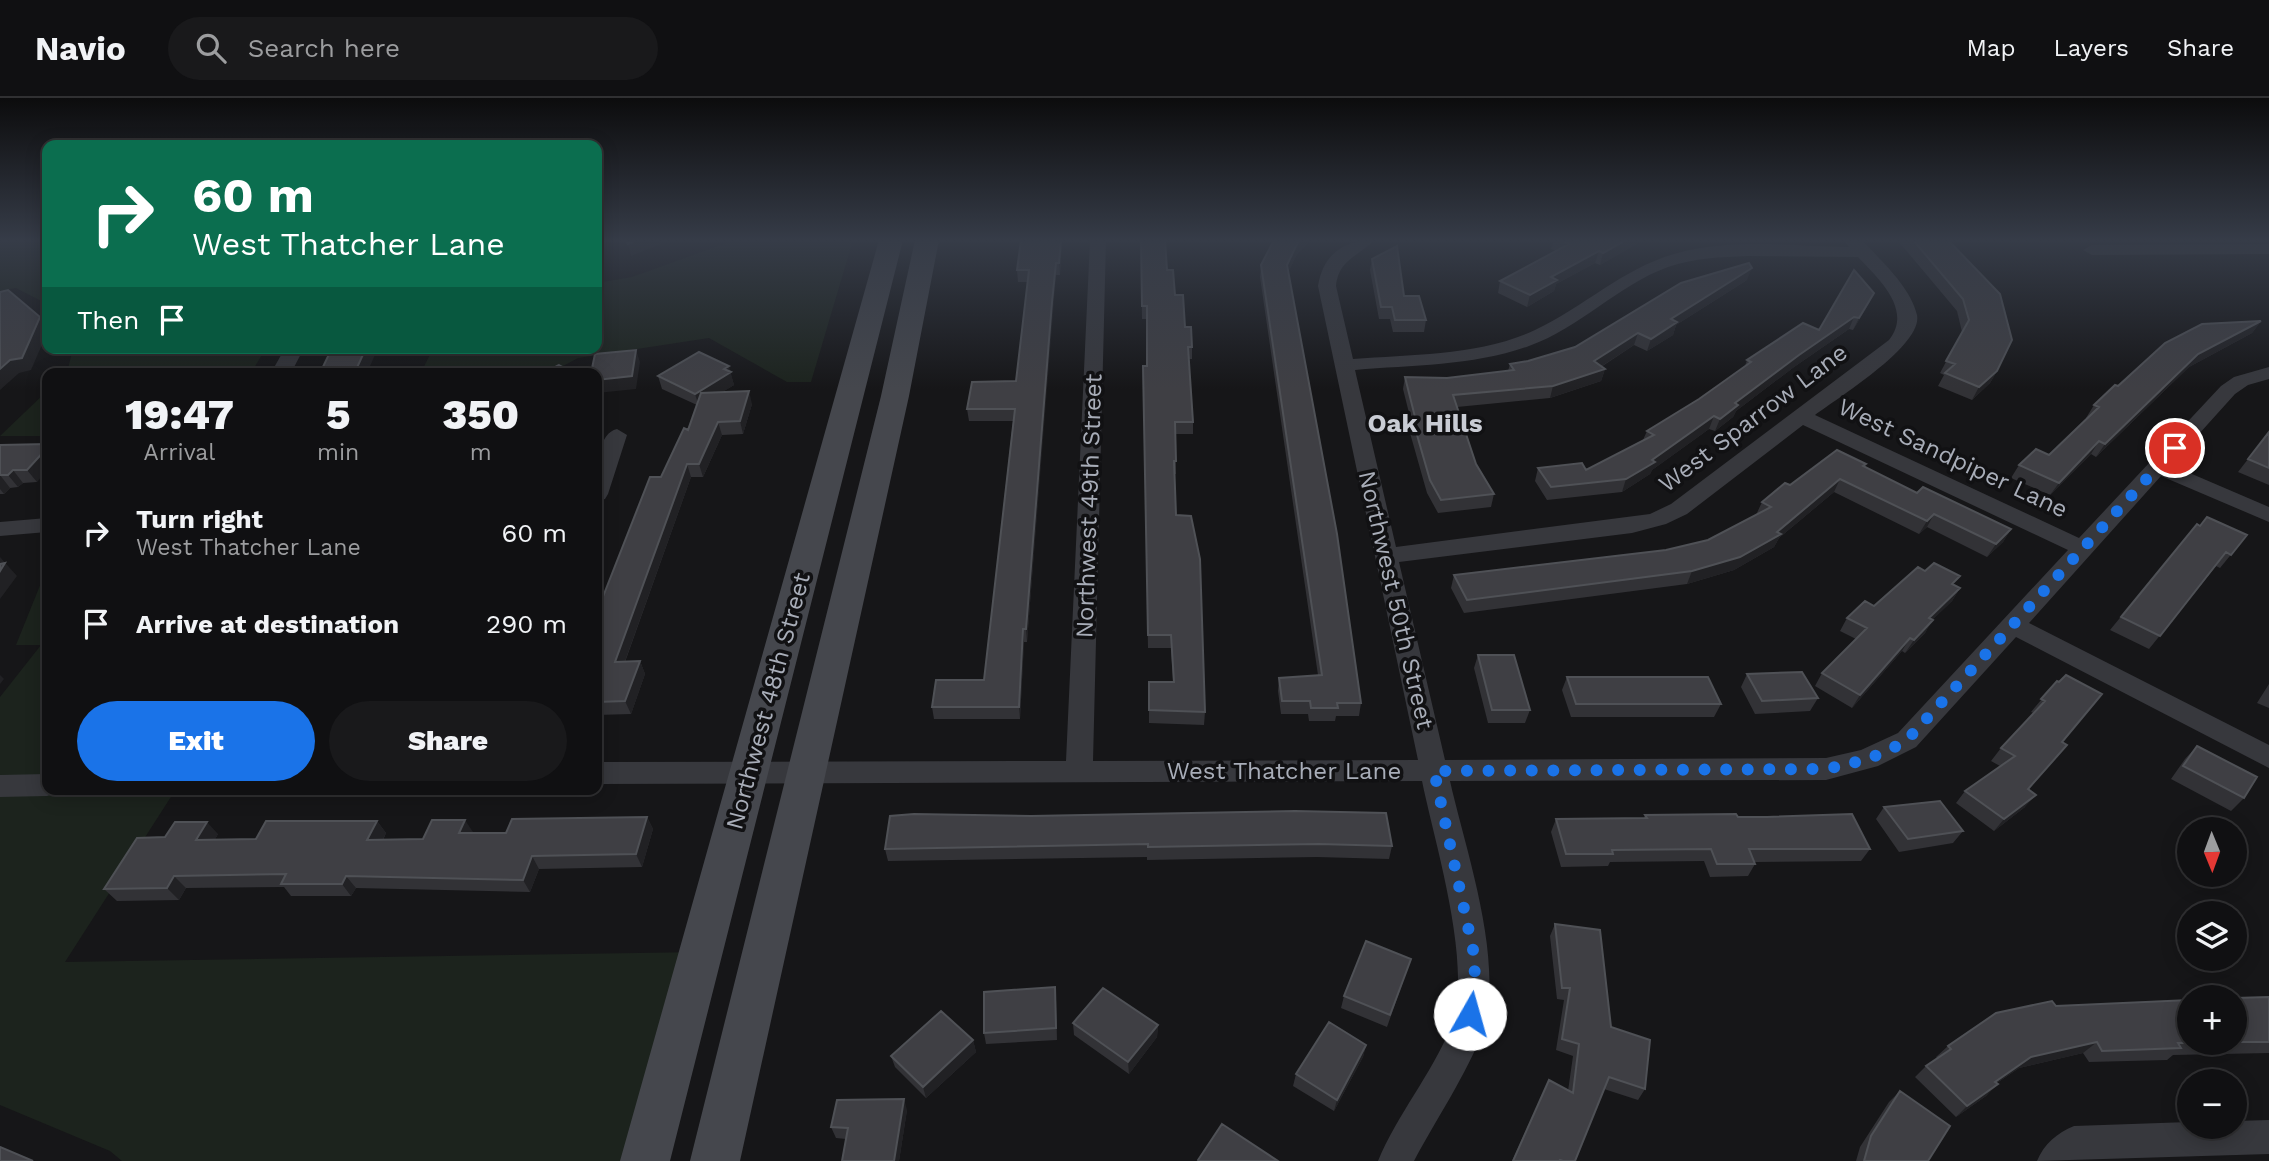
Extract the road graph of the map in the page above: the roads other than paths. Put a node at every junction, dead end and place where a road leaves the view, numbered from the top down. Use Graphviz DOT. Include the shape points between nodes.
graph roads {
  1 [pos="878,290"];
  2 [pos="917,290"];
  3 [pos="1096,290"];
  4 [pos="1329,290"];
  5 [pos="1614,290"];
  6 [pos="1895,290"];
  7 [pos="1344,365"];
  8 [pos="2269,373"];
  9 [pos="1801,416"];
  10 [pos="617,435"];
  11 [pos="2158,467"];
  12 [pos="602,479"];
  13 [pos="2269,515"];
  14 [pos="42,526"];
  15 [pos="0,529"];
  16 [pos="2082,548"];
  17 [pos="1386,556"];
  18 [pos="2013,625"];
  19 [pos="2269,757"];
  20 [pos="1434,771"];
  21 [pos="807,772"];
  22 [pos="1079,772"];
  23 [pos="602,773"];
  24 [pos="748,773"];
  25 [pos="42,785"];
  26 [pos="0,786"];
  27 [pos="2269,1137"];
  28 [pos="2064,1152"];
  29 [pos="645,1161"];
  30 [pos="715,1161"];
  31 [pos="1395,1161"];
  1 -- 24 [label="main road, Northwest 48th Street"];
  2 -- 21 [label="main road, Northwest 48th Street"];
  3 -- 22 [label="street, Northwest 49th Street"];
  4 -- 7 [label="street, Northwest 50th Street"];
  5 -- 7 [label="street" via="1524,342 1481,352"];
  6 -- 9 [label="street, West Sparrow Lane" via="1908,312 1908,326 1896,344"];
  7 -- 17 [label="street, Northwest 50th Street"];
  8 -- 11 [label="street, West Thatcher Lane" via="2228,390"];
  9 -- 16 [label="street, West Sandpiper Lane"];
  9 -- 17 [label="street, West Sparrow Lane" via="1679,509 1658,519"];
  10 -- 12 [label="street"];
  11 -- 13 [label="street"];
  11 -- 16 [label="street, West Thatcher Lane"];
  14 -- 15 [label="street"];
  16 -- 18 [label="street, West Thatcher Lane"];
  17 -- 20 [label="street, Northwest 50th Street"];
  18 -- 19 [label="street"];
  18 -- 20 [label="street, West Thatcher Lane" via="1907,740 1858,763 1826,769"];
  20 -- 22 [label="street, West Thatcher Lane"];
  20 -- 31 [label="street" via="1475,959 1474,996 1454,1058"];
  21 -- 22 [label="street, West Thatcher Lane"];
  21 -- 24 [label="street, West Thatcher Lane"];
  21 -- 30 [label="main road, Northwest 48th Street"];
  23 -- 24 [label="street, West Thatcher Lane"];
  24 -- 29 [label="main road, Northwest 48th Street"];
  25 -- 26 [label="street"];
  27 -- 28 [label="street"];
}
